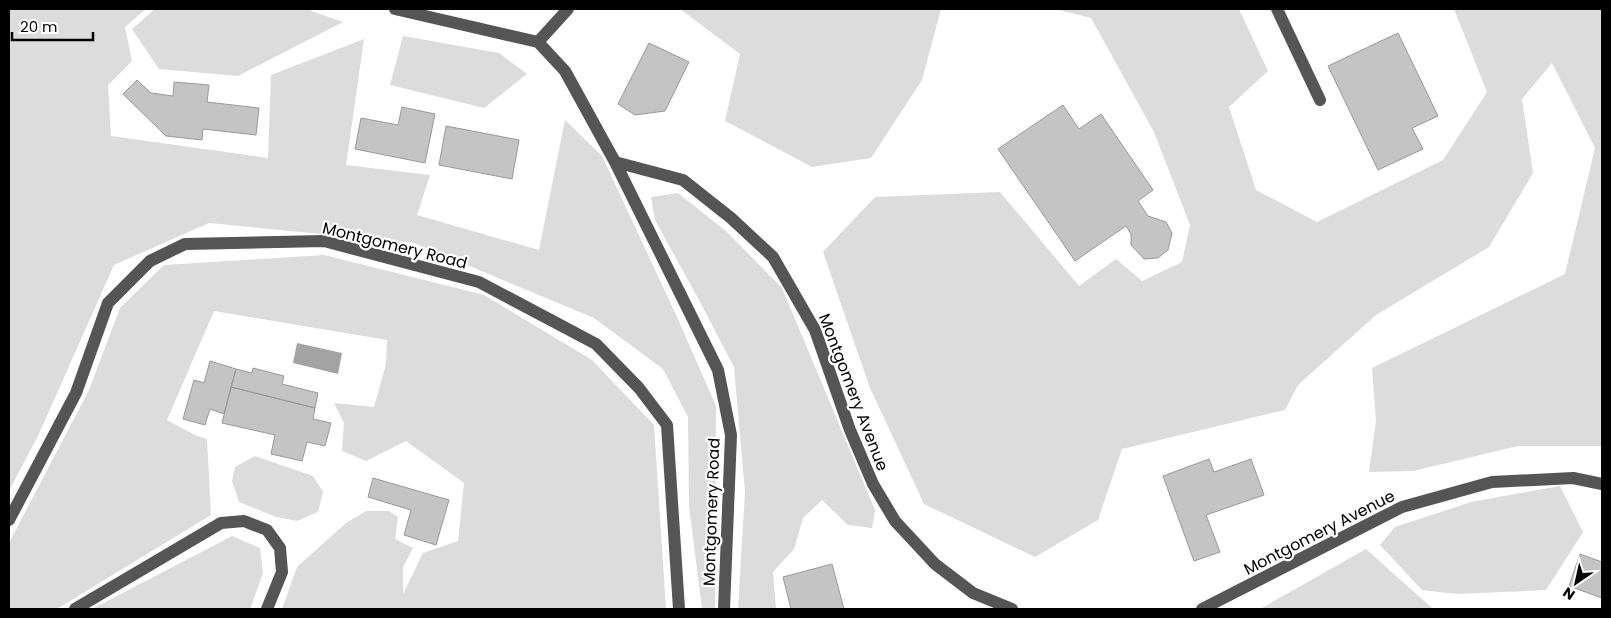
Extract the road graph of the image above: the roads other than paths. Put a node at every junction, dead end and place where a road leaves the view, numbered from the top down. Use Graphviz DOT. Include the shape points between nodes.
graph roads {
  1 [pos="394,9"];
  2 [pos="568,9"];
  3 [pos="1277,9"];
  4 [pos="538,42"];
  5 [pos="1320,100"];
  6 [pos="616,162"];
  7 [pos="1602,484"];
  8 [pos="9,520"];
  9 [pos="75,609"];
  10 [pos="267,609"];
  11 [pos="679,609"];
  12 [pos="724,609"];
  13 [pos="1012,609"];
  14 [pos="1202,609"];
  1 -- 4 [label="street"];
  2 -- 4 [label="street"];
  3 -- 5 [label="street"];
  4 -- 6 [label="street, Montgomery Road" via="566,71"];
  6 -- 12 [label="street, Montgomery Road" via="718,370 731,435"];
  6 -- 13 [label="street, Montgomery Avenue" via="683,180 731,218 772,257 815,330 872,484 895,521 935,564 974,593"];
  7 -- 14 [label="street, Montgomery Avenue" via="1574,478 1492,482 1402,508"];
  8 -- 11 [label="street, Montgomery Road" via="76,393 108,303 150,261 186,244 324,241 479,282 596,344 639,388 667,425"];
  9 -- 10 [label="street" via="221,523 244,521 267,530 280,548 282,572"];
}
